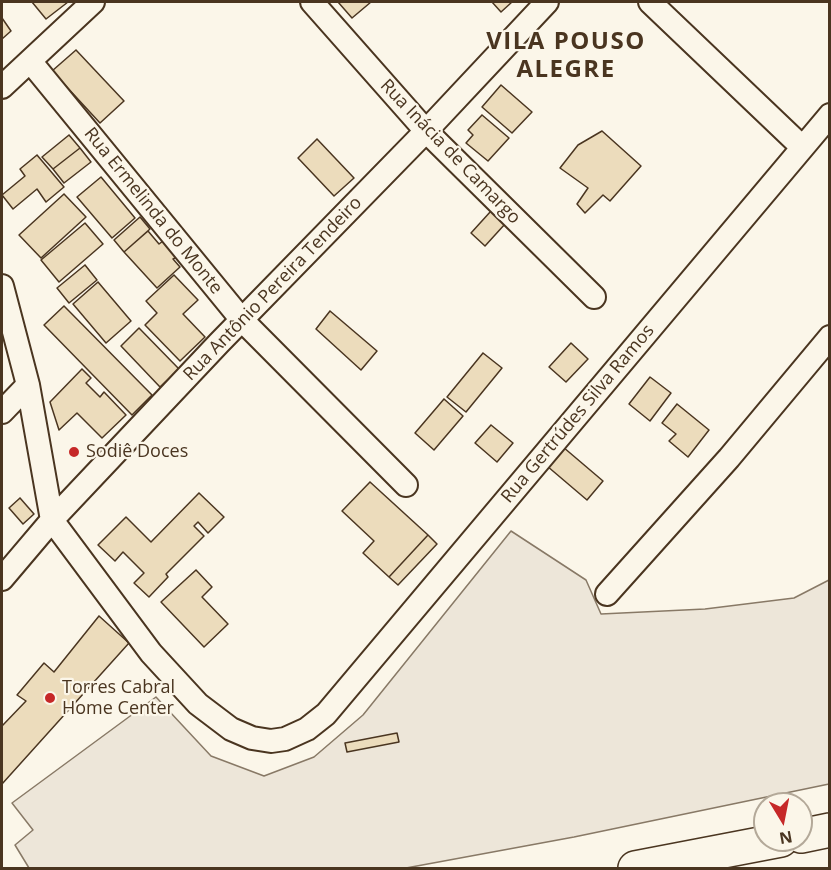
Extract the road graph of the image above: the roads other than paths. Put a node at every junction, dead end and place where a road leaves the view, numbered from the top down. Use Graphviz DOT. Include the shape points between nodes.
graph roads {
  1 [pos="93,2"];
  2 [pos="312,2"];
  3 [pos="548,2"];
  4 [pos="650,2"];
  5 [pos="30,61"];
  6 [pos="2,87"];
  7 [pos="830,115"];
  8 [pos="426,131"];
  9 [pos="802,147"];
  10 [pos="2,286"];
  11 [pos="594,297"];
  12 [pos="242,320"];
  13 [pos="830,338"];
  14 [pos="28,385"];
  15 [pos="2,412"];
  16 [pos="406,485"];
  17 [pos="52,520"];
  18 [pos="2,579"];
  19 [pos="607,594"];
  20 [pos="830,830"];
  21 [pos="813,834"];
  22 [pos="753,845"];
  23 [pos="635,868"];
  1 -- 5 [label="street"];
  2 -- 8 [label="street, Rua Inácia de Camargo"];
  3 -- 8 [label="street, Rua Antônio Pereira Tendeiro"];
  4 -- 9 [label="street"];
  5 -- 6 [label="street"];
  5 -- 12 [label="street, Rua Ermelinda do Monte"];
  7 -- 9 [label="street, Rua Gertrúdes Silva Ramos"];
  8 -- 11 [label="street, Rua Inácia de Camargo"];
  8 -- 12 [label="street, Rua Antônio Pereira Tendeiro"];
  9 -- 17 [label="street, Rua Gertrúdes Silva Ramos" via="326,714 307,729 285,739 252,738 231,729 198,704 151,653"];
  10 -- 14 [label="street"];
  12 -- 16 [label="street, Rua Ermelinda do Monte"];
  12 -- 17 [label="street, Rua Antônio Pereira Tendeiro"];
  13 -- 19 [label="street"];
  14 -- 15 [label="street"];
  14 -- 17 [label="street"];
  17 -- 18 [label="street, Rua Antônio Pereira Tendeiro"];
  20 -- 21 [label="highway"];
  22 -- 23 [label="highway"];
}
